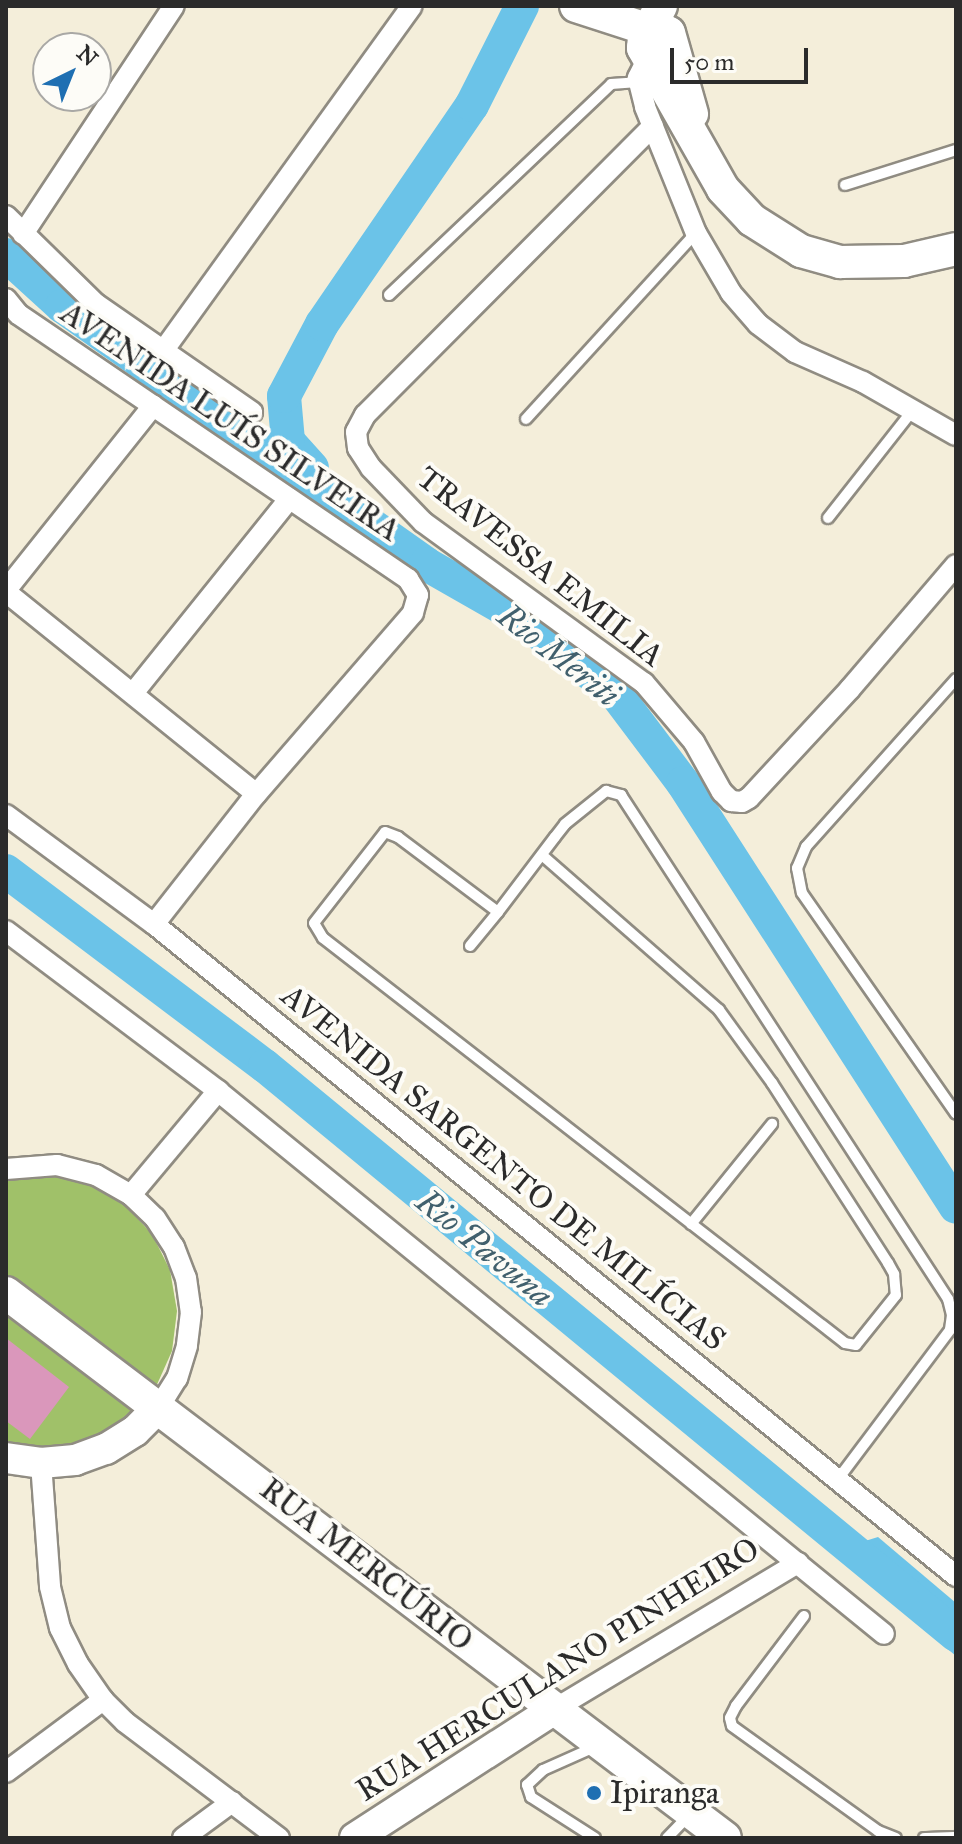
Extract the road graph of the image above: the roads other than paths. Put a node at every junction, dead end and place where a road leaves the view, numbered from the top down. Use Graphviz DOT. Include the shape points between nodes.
graph roads {
  1 [pos="174,6"];
  2 [pos="412,6"];
  3 [pos="568,6"];
  4 [pos="576,6"];
  5 [pos="683,6"];
  6 [pos="654,43"];
  7 [pos="653,126"];
  8 [pos="956,150"];
  9 [pos="845,185"];
  10 [pos="6,216"];
  11 [pos="696,233"];
  12 [pos="23,234"];
  13 [pos="956,249"];
  14 [pos="389,295"];
  15 [pos="10,314"];
  16 [pos="163,351"];
  17 [pos="153,406"];
  18 [pos="913,410"];
  19 [pos="252,412"];
  20 [pos="526,419"];
  21 [pos="956,435"];
  22 [pos="289,499"];
  23 [pos="828,518"];
  24 [pos="956,565"];
  25 [pos="6,591"];
  26 [pos="956,679"];
  27 [pos="134,692"];
  28 [pos="256,794"];
  29 [pos="6,815"];
  30 [pos="542,855"];
  31 [pos="498,912"];
  32 [pos="154,924"];
  33 [pos="6,931"];
  34 [pos="470,946"];
  35 [pos="218,1091"];
  36 [pos="956,1114"];
  37 [pos="772,1124"];
  38 [pos="6,1169"];
  39 [pos="131,1195"];
  40 [pos="691,1224"];
  41 [pos="6,1293"];
  42 [pos="159,1407"];
  43 [pos="6,1458"];
  44 [pos="41,1463"];
  45 [pos="838,1479"];
  46 [pos="798,1563"];
  47 [pos="956,1576"];
  48 [pos="804,1616"];
  49 [pos="884,1634"];
  50 [pos="103,1700"];
  51 [pos="553,1710"];
  52 [pos="599,1745"];
  53 [pos="6,1772"];
  54 [pos="232,1802"];
  55 [pos="709,1827"];
  56 [pos="956,1837"];
  57 [pos="183,1838"];
  58 [pos="279,1838"];
  59 [pos="355,1838"];
  60 [pos="595,1838"];
  61 [pos="667,1838"];
  62 [pos="896,1838"];
  63 [pos="924,1838"];
  1 -- 12 [label="street"];
  2 -- 16 [label="street"];
  3 -- 6 [label="main road" via="623,48"];
  4 -- 6 [label="main road"];
  5 -- 6 [label="main road"];
  6 -- 7 [label="street"];
  6 -- 13 [label="main road" via="723,189 763,229 815,255 876,264"];
  6 -- 14 [label="lane"];
  7 -- 11 [label="street"];
  7 -- 24 [label="street, TRAVESSA EMILIA" via="365,415 356,432 358,448 371,468 423,522 644,683 694,742 731,801 749,798"];
  8 -- 9 [label="lane"];
  10 -- 12 [label="street, AVENIDA LUÍS SILVEIRA"];
  11 -- 18 [label="street" via="731,293 758,324 795,352"];
  11 -- 20 [label="lane"];
  12 -- 16 [label="street, AVENIDA LUÍS SILVEIRA" via="96,304"];
  15 -- 17 [label="street, AVENIDA LUÍS SILVEIRA"];
  16 -- 19 [label="street, AVENIDA LUÍS SILVEIRA"];
  17 -- 22 [label="street, AVENIDA LUÍS SILVEIRA"];
  17 -- 25 [label="street"];
  18 -- 21 [label="street"];
  18 -- 23 [label="lane"];
  22 -- 27 [label="street"];
  22 -- 28 [label="street, AVENIDA LUÍS SILVEIRA" via="408,579 418,595 413,613"];
  25 -- 27 [label="street"];
  26 -- 36 [label="lane" via="806,847 797,868 802,893"];
  27 -- 28 [label="street"];
  28 -- 32 [label="street"];
  29 -- 32 [label="street, AVENIDA SARGENTO DE MILÍCIAS"];
  30 -- 31 [label="lane"];
  30 -- 40 [label="lane" via="719,1010 888,1263 896,1295 856,1345 845,1343"];
  30 -- 45 [label="lane" via="565,824 606,791 621,795 948,1299 950,1330"];
  31 -- 34 [label="lane"];
  31 -- 40 [label="lane" via="385,832 314,923 323,938"];
  32 -- 45 [label="street, AVENIDA SARGENTO DE MILÍCIAS"];
  33 -- 35 [label="street"];
  35 -- 39 [label="street"];
  35 -- 46 [label="street"];
  37 -- 40 [label="lane"];
  38 -- 39 [label="street" via="57,1165 96,1175"];
  39 -- 42 [label="street" via="174,1247 191,1312 177,1378"];
  41 -- 42 [label="main road, RUA MERCÚRIO"];
  42 -- 44 [label="street" via="106,1449 75,1460"];
  42 -- 51 [label="main road, RUA MERCÚRIO"];
  43 -- 44 [label="street"];
  44 -- 50 [label="street" via="44,1532 60,1628"];
  45 -- 47 [label="street, AVENIDA SARGENTO DE MILÍCIAS"];
  46 -- 49 [label="street"];
  46 -- 51 [label="street, RUA HERCULANO PINHEIRO"];
  48 -- 62 [label="lane" via="736,1706 732,1726 878,1831"];
  50 -- 53 [label="street"];
  50 -- 54 [label="street" via="161,1751"];
  51 -- 52 [label="main road, RUA MERCÚRIO"];
  51 -- 59 [label="street, RUA HERCULANO PINHEIRO"];
  52 -- 55 [label="main road, RUA MERCÚRIO"];
  52 -- 60 [label="lane" via="543,1770 527,1785 531,1797"];
  54 -- 57 [label="street"];
  54 -- 58 [label="street"];
  55 -- 61 [label="lane"];
  56 -- 63 [label="lane"];
}
